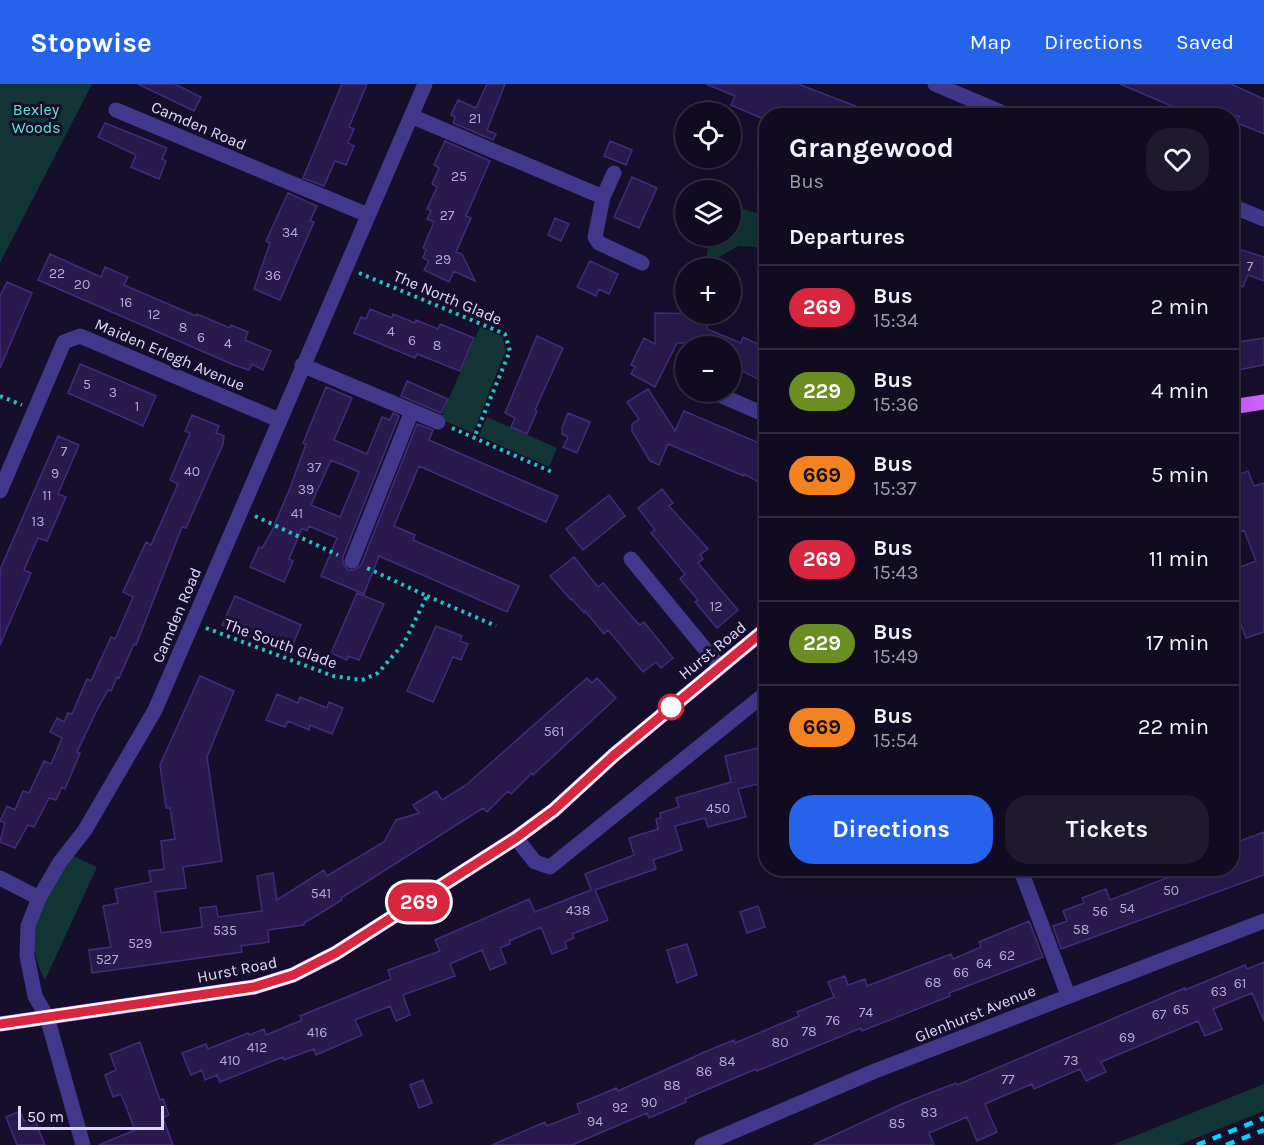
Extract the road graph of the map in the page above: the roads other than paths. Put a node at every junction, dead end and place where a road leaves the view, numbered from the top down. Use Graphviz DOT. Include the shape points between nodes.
graph roads {
  1 [pos="425,84"];
  2 [pos="935,84"];
  3 [pos="991,108"];
  4 [pos="116,110"];
  5 [pos="411,116"];
  6 [pos="614,172"];
  7 [pos="603,197"];
  8 [pos="1239,209"];
  9 [pos="368,215"];
  10 [pos="1264,219"];
  11 [pos="642,263"];
  12 [pos="302,365"];
  13 [pos="735,402"];
  14 [pos="1264,402"];
  15 [pos="1239,406"];
  16 [pos="412,411"];
  17 [pos="759,413"];
  18 [pos="279,420"];
  19 [pos="438,422"];
  20 [pos="0,491"];
  21 [pos="631,559"];
  22 [pos="352,561"];
  23 [pos="759,634"];
  24 [pos="719,666"];
  25 [pos="759,699"];
  26 [pos="516,838"];
  27 [pos="1023,876"];
  28 [pos="0,878"];
  29 [pos="39,898"];
  30 [pos="1264,921"];
  31 [pos="1068,995"];
  32 [pos="47,1017"];
  33 [pos="0,1024"];
  34 [pos="83,1145"];
  35 [pos="702,1145"];
  1 -- 5 [label="street, Camden Road"];
  2 -- 3 [label="street"];
  4 -- 9 [label="street, Camden Road"];
  5 -- 7 [label="street"];
  5 -- 9 [label="street, Camden Road"];
  6 -- 7 [label="street"];
  7 -- 11 [label="street" via="596,237 599,243"];
  8 -- 10 [label="street"];
  9 -- 12 [label="street, Camden Road"];
  12 -- 16 [label="street"];
  12 -- 18 [label="street, Camden Road"];
  13 -- 17 [label="street"];
  14 -- 15 [label="main road"];
  16 -- 19 [label="street"];
  16 -- 22 [label="street"];
  18 -- 20 [label="street, Maiden Erlegh Avenue" via="80,336 64,342"];
  18 -- 29 [label="street, Camden Road" via="150,718 86,830 60,862"];
  21 -- 24 [label="street"];
  23 -- 24 [label="main road, Hurst Road"];
  24 -- 26 [label="main road, Hurst Road" via="554,810"];
  25 -- 26 [label="street" via="550,867 535,862"];
  26 -- 32 [label="main road, Hurst Road" via="364,936 283,979 228,991"];
  27 -- 31 [label="street"];
  28 -- 29 [label="street"];
  29 -- 32 [label="street, Camden Road" via="28,926 27,956 35,996"];
  30 -- 31 [label="street, Glenhurst Avenue"];
  31 -- 35 [label="street, Glenhurst Avenue" via="833,1088"];
  32 -- 33 [label="main road, Hurst Road"];
  32 -- 34 [label="street"];
}
